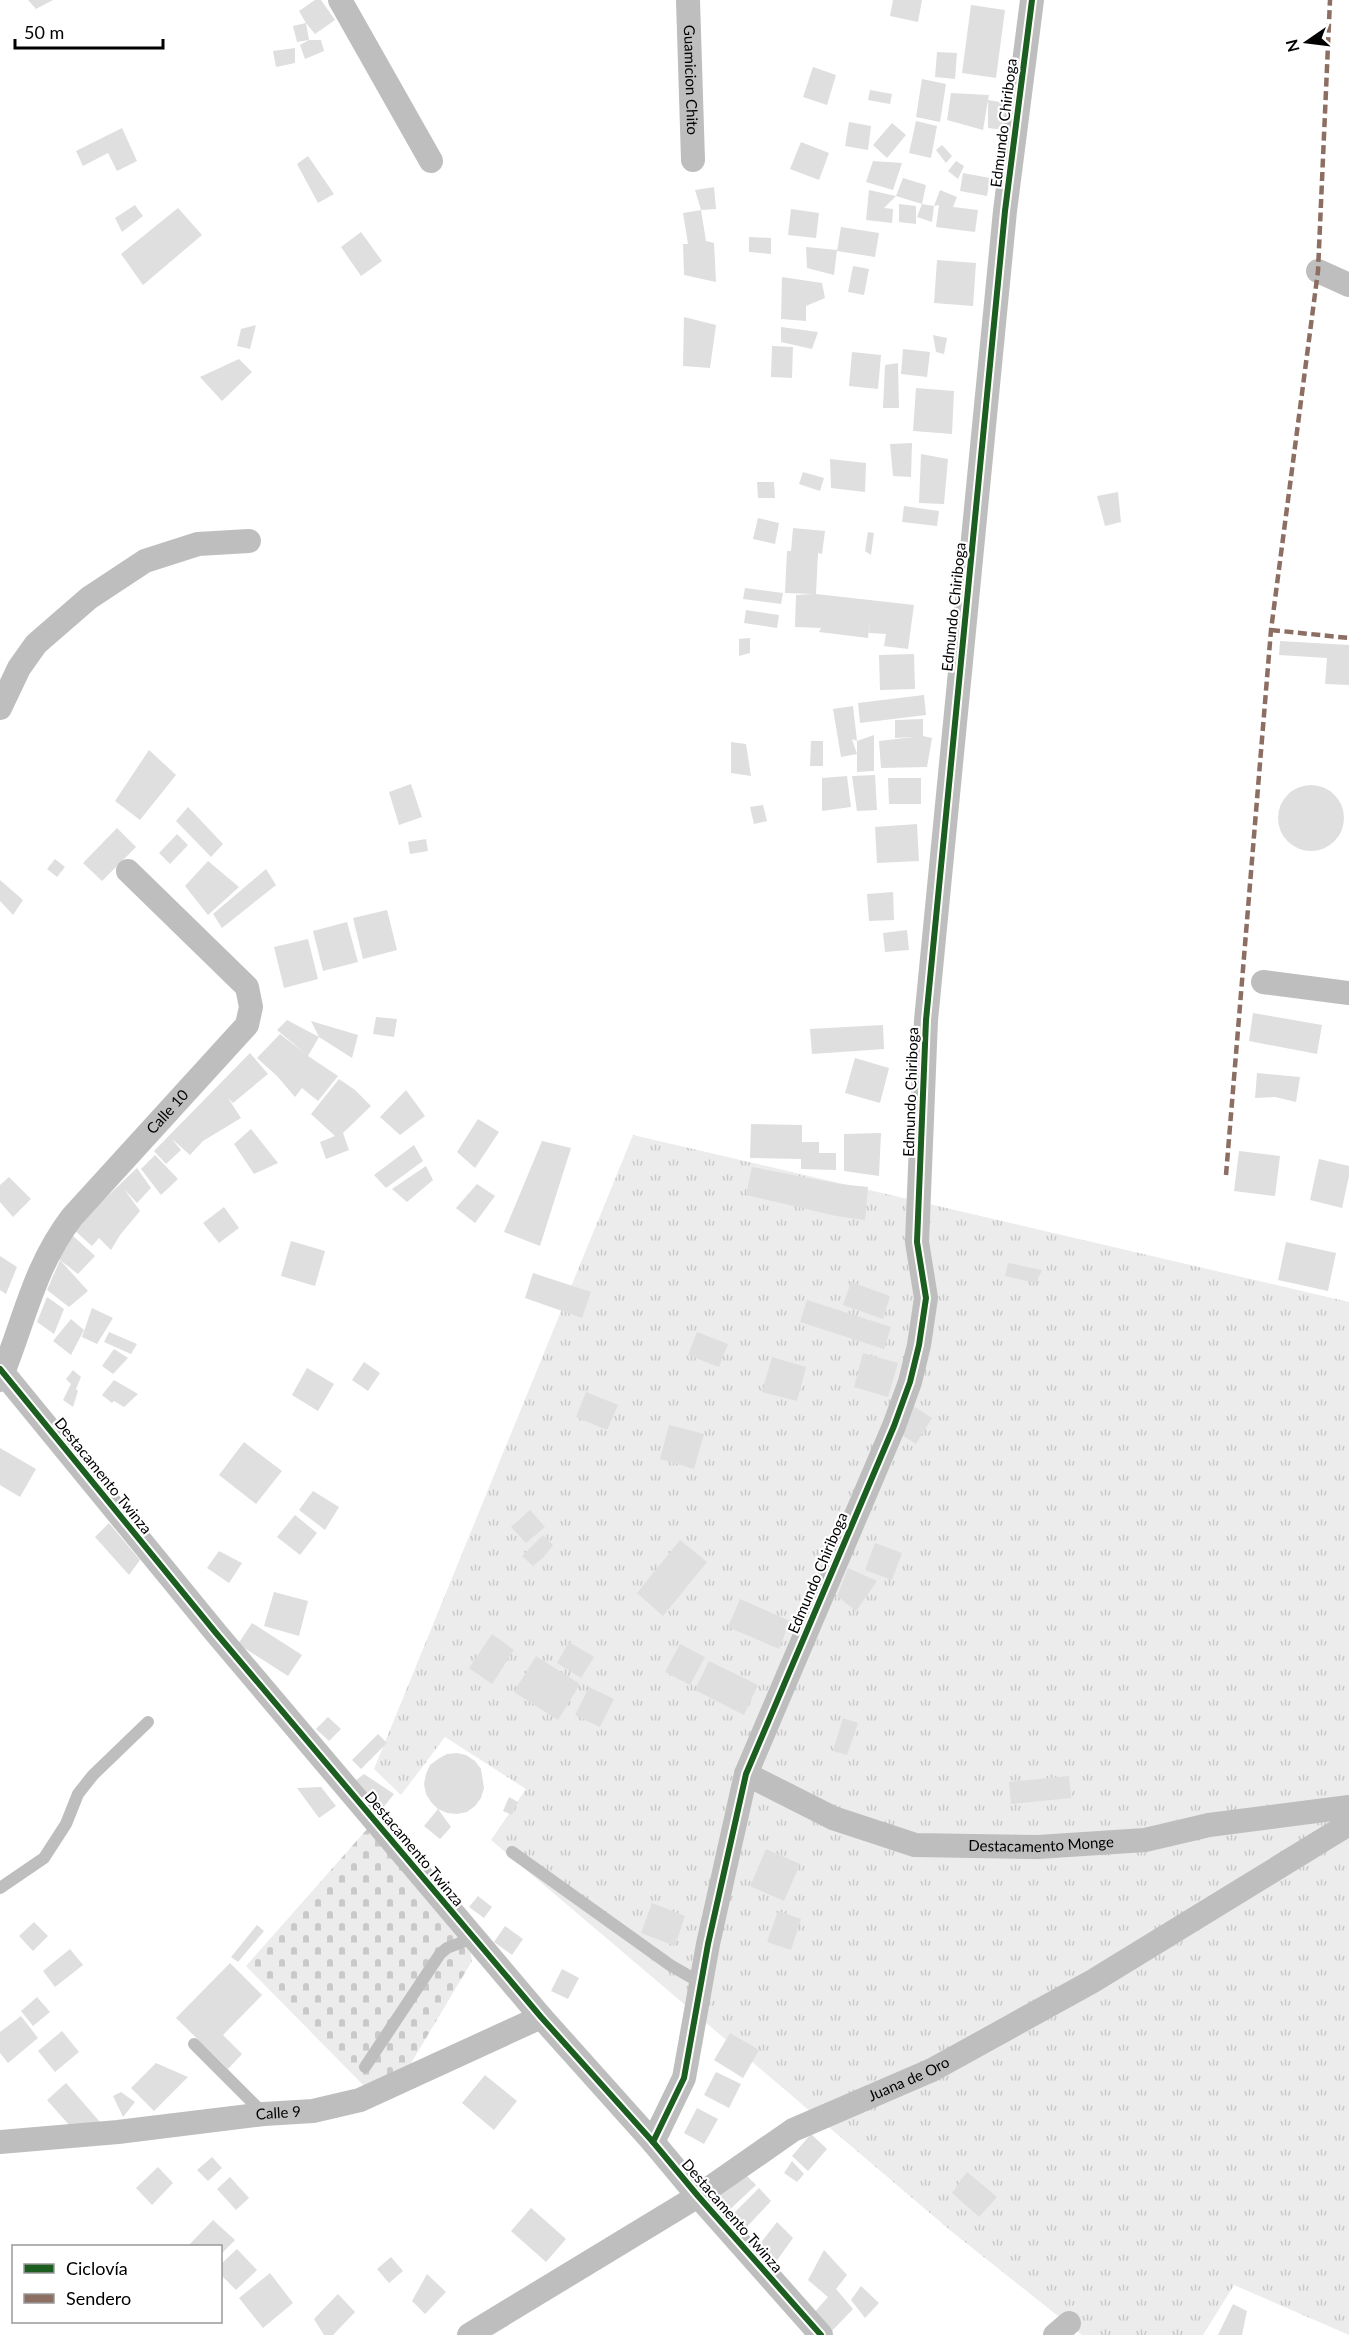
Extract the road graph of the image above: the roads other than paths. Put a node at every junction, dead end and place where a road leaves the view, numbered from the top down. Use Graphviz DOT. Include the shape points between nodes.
graph roads {
  1 [pos="340,0"];
  2 [pos="688,0"];
  3 [pos="1032,0"];
  4 [pos="693,160"];
  5 [pos="431,161"];
  6 [pos="1318,271"];
  7 [pos="1349,285"];
  8 [pos="249,541"];
  9 [pos="0,708"];
  10 [pos="128,871"];
  11 [pos="1263,982"];
  12 [pos="1349,993"];
  13 [pos="1,1374"];
  14 [pos="148,1722"];
  15 [pos="746,1774"];
  16 [pos="1349,1807"];
  17 [pos="1349,1824"];
  18 [pos="512,1852"];
  19 [pos="0,1888"];
  20 [pos="473,1938"];
  21 [pos="701,1983"];
  22 [pos="541,2018"];
  23 [pos="194,2044"];
  24 [pos="365,2067"];
  25 [pos="264,2114"];
  26 [pos="0,2142"];
  27 [pos="653,2142"];
  28 [pos="698,2196"];
  29 [pos="469,2335"];
  30 [pos="821,2335"];
  1 -- 5 [label="street"];
  2 -- 4 [label="street, Guamicion Chito"];
  3 -- 15 [label="street, Edmundo Chiriboga" via="1005,211 926,1020 917,1242 926,1298 919,1345 894,1426"];
  6 -- 7 [label="street"];
  8 -- 9 [label="street" via="198,544 145,561 89,598 36,644 19,668"];
  10 -- 13 [label="street, Calle 10" via="247,987 251,1007 247,1024 56,1238 42,1264"];
  11 -- 12 [label="street"];
  13 -- 20 [label="street, Destacamento Twinza"];
  14 -- 19 [label="lane" via="78,1794 66,1824 44,1858"];
  15 -- 16 [label="street, Destacamento Monge" via="833,1818 915,1845 1038,1847 1145,1840 1209,1825"];
  15 -- 21 [label="street, Edmundo Chiriboga"];
  17 -- 28 [label="street, Juana de Oro" via="1073,1992 932,2070 793,2130"];
  18 -- 21 [label="lane"];
  20 -- 22 [label="street, Destacamento Twinza"];
  20 -- 24 [label="lane" via="440,1954"];
  21 -- 27 [label="street, Edmundo Chiriboga" via="684,2078"];
  22 -- 25 [label="street, Calle 9" via="360,2100 313,2111"];
  22 -- 27 [label="street, Destacamento Twinza"];
  23 -- 25 [label="lane"];
  25 -- 26 [label="street, Calle 9"];
  27 -- 28 [label="street, Destacamento Twinza"];
  28 -- 29 [label="street, Juana de Oro"];
  28 -- 30 [label="street, Destacamento Twinza"];
}
